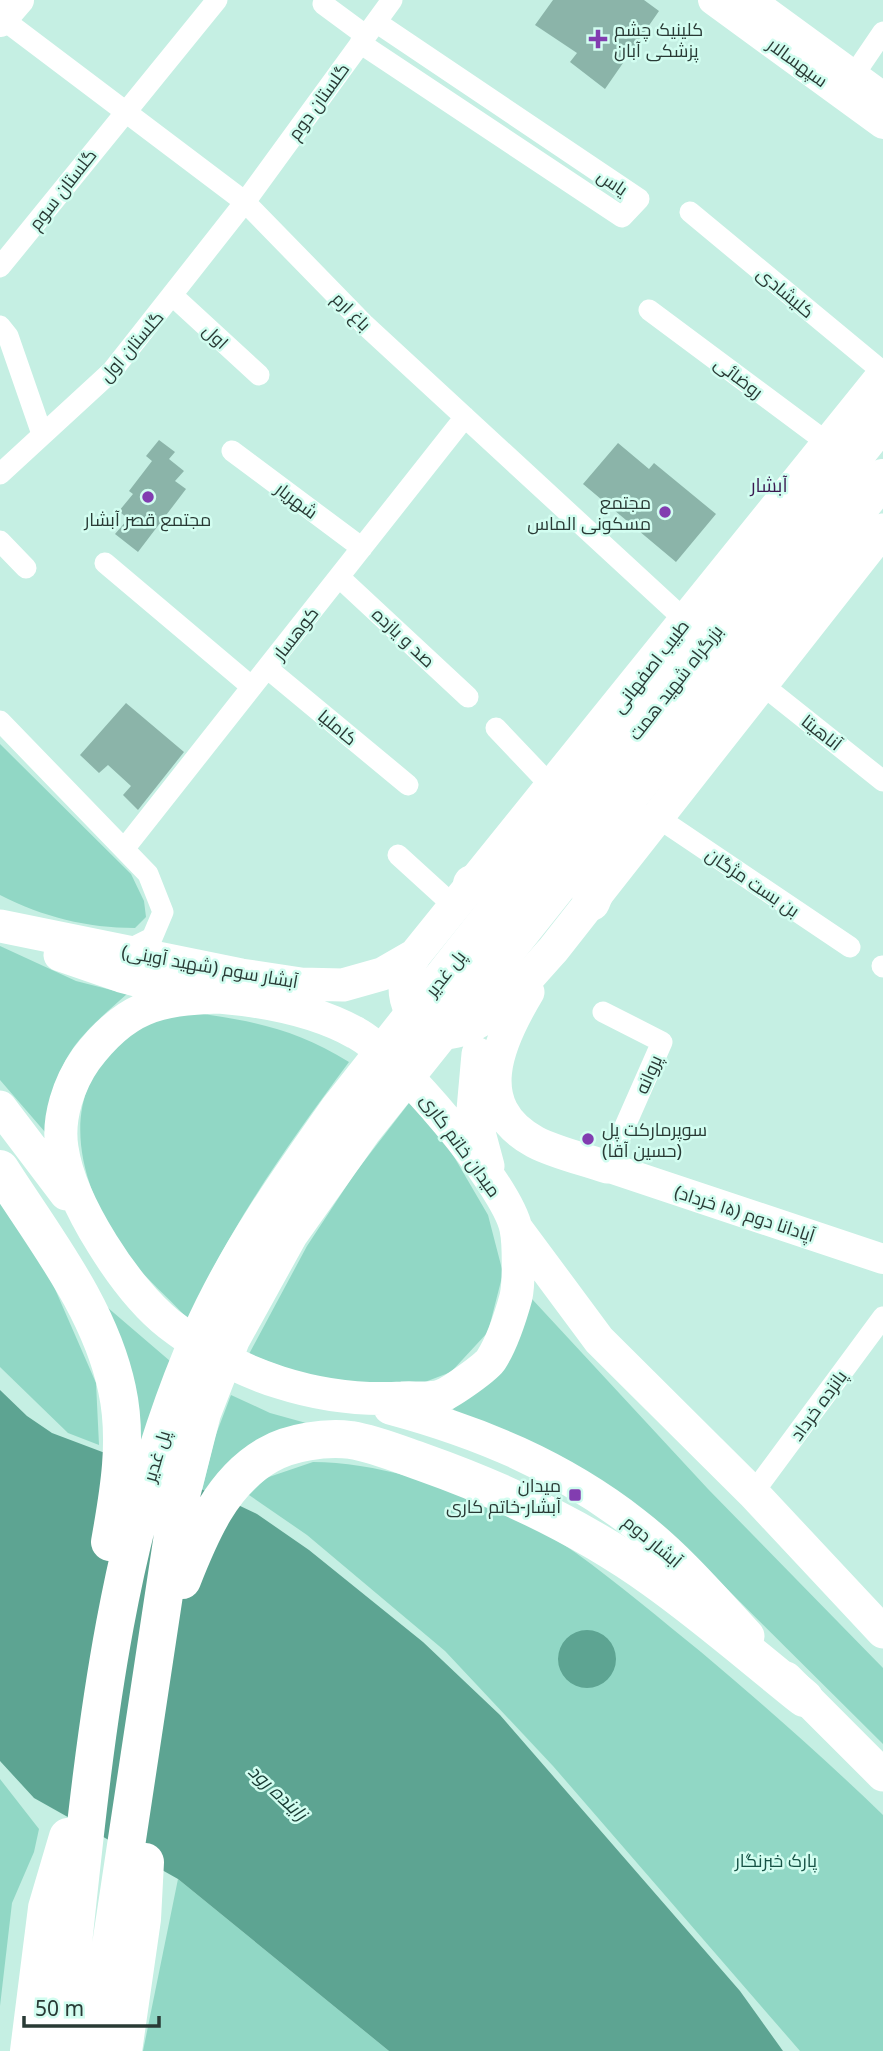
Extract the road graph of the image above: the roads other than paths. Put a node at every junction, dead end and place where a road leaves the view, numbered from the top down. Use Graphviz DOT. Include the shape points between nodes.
graph roads {
  1 [pos="217,0"];
  2 [pos="392,0"];
  3 [pos="713,0"];
  4 [pos="750,0"];
  5 [pos="323,4"];
  6 [pos="5,14"];
  7 [pos="883,32"];
  8 [pos="367,33"];
  9 [pos="847,84"];
  10 [pos="883,97"];
  11 [pos="124,111"];
  12 [pos="883,124"];
  13 [pos="245,202"];
  14 [pos="690,212"];
  15 [pos="0,267"];
  16 [pos="173,296"];
  17 [pos="649,310"];
  18 [pos="0,326"];
  19 [pos="883,374"];
  20 [pos="259,375"];
  21 [pos="465,417"];
  22 [pos="883,421"];
  23 [pos="42,434"];
  24 [pos="829,444"];
  25 [pos="232,451"];
  26 [pos="0,474"];
  27 [pos="883,478"];
  28 [pos="881,536"];
  29 [pos="0,541"];
  30 [pos="362,548"];
  31 [pos="105,563"];
  32 [pos="26,568"];
  33 [pos="339,577"];
  34 [pos="702,651"];
  35 [pos="267,668"];
  36 [pos="760,684"];
  37 [pos="252,687"];
  38 [pos="468,697"];
  39 [pos="0,721"];
  40 [pos="496,728"];
  41 [pos="883,781"];
  42 [pos="408,785"];
  43 [pos="552,787"];
  44 [pos="657,817"];
  45 [pos="124,849"];
  46 [pos="398,855"];
  47 [pos="463,895"];
  48 [pos="591,902"];
  49 [pos="0,926"];
  50 [pos="850,947"];
  51 [pos="554,950"];
  52 [pos="126,951"];
  53 [pos="480,954"];
  54 [pos="415,955"];
  55 [pos="202,997"];
  56 [pos="498,1008"];
  57 [pos="603,1012"];
  58 [pos="0,1107"];
  59 [pos="607,1167"];
  60 [pos="0,1169"];
  61 [pos="492,1182"];
  62 [pos="516,1228"];
  63 [pos="883,1259"];
  64 [pos="113,1262"];
  65 [pos="883,1317"];
  66 [pos="360,1400"];
  67 [pos="753,1493"];
  68 [pos="883,1632"];
  69 [pos="111,1641"];
  70 [pos="156,1646"];
  71 [pos="804,1698"];
  72 [pos="883,1775"];
  73 [pos="95,1914"];
  74 [pos="29,2051"];
  75 [pos="61,2051"];
  76 [pos="95,2051"];
  77 [pos="123,2051"];
  1 -- 11 [label="street, گلستان سوم"];
  2 -- 8 [label="street, گلستان دوم"];
  3 -- 9 [label="main road, سپهسالار"];
  4 -- 9 [label="main road, سپهسالار"];
  5 -- 8 [label="street"];
  6 -- 11 [label="street, باغ ارم"];
  7 -- 9 [label="street"];
  8 -- 8 [label="street, یاس" via="622,217 639,199"];
  8 -- 13 [label="street, گلستان دوم"];
  9 -- 10 [label="main road, سپهسالار"];
  9 -- 12 [label="main road, سپهسالار"];
  11 -- 13 [label="street, باغ ارم"];
  11 -- 15 [label="street, گلستان سوم"];
  13 -- 16 [label="street, گلستان اول"];
  13 -- 21 [label="street, باغ ارم" via="365,325"];
  14 -- 19 [label="street, کلیشادی"];
  16 -- 20 [label="street, اول"];
  16 -- 23 [label="street, گلستان اول" via="112,371"];
  17 -- 24 [label="street, روضائی"];
  18 -- 23 [label="street" via="8,336"];
  19 -- 24 [label="main road, طبیب اصفهانی"];
  21 -- 30 [label="street, کوهسار"];
  21 -- 34 [label="street, باغ ارم"];
  22 -- 34 [label="highway, بزرگراه شهید همت"];
  23 -- 26 [label="street, گلستان اول"];
  24 -- 34 [label="main road, طبیب اصفهانی"];
  25 -- 30 [label="street, شهریار"];
  27 -- 34 [label="highway, بزرگراه شهید همت"];
  28 -- 36 [label="main road"];
  29 -- 32 [label="street"];
  30 -- 33 [label="street, کوهسار"];
  31 -- 37 [label="street"];
  33 -- 35 [label="street, کوهسار"];
  33 -- 38 [label="street, صد و یازده"];
  34 -- 43 [label="main road, طبیب اصفهانی"];
  34 -- 47 [label="highway" via="657,677 494,875"];
  34 -- 48 [label="highway" via="696,740 607,864"];
  34 -- 53 [label="highway, بزرگراه شهید همت"];
  35 -- 37 [label="street, کوهسار"];
  35 -- 42 [label="street, کاملیا"];
  36 -- 41 [label="street, آناهیتا"];
  36 -- 44 [label="main road"];
  37 -- 45 [label="street, کوهسار"];
  39 -- 45 [label="street"];
  40 -- 43 [label="street"];
  43 -- 47 [label="main road, طبیب اصفهانی"];
  44 -- 48 [label="main road"];
  44 -- 50 [label="street, بن بست مژگان"];
  45 -- 52 [label="street" via="148,874 163,912 152,938"];
  46 -- 47 [label="street"];
  47 -- 54 [label="main road, طبیب اصفهانی"];
  48 -- 51 [label="main road"];
  49 -- 52 [label="main road, آبشار سوم (شهید آوینی)"];
  49 -- 55 [label="main road, آبشار سوم (شهید آوینی)" via="65,957"];
  51 -- 56 [label="main road"];
  51 -- 59 [label="main road" via="504,1032 495,1070 496,1096 505,1119 535,1142"];
  52 -- 54 [label="main road, آبشار سوم (شهید آوینی)" via="241,975 343,985 382,974"];
  53 -- 69 [label="highway, پل غدیر" via="339,1110 261,1220 202,1332 172,1405 140,1510"];
  53 -- 70 [label="highway, پل غدیر" via="289,1234 231,1339 202,1413 176,1516"];
  54 -- 56 [label="main road" via="402,982 410,1011 421,1022 434,1029 456,1031"];
  55 -- 61 [label="main road, میدان خاتم کاری" via="251,1000 357,1033 420,1087"];
  55 -- 64 [label="main road, میدان خاتم کاری" via="157,1003 132,1012 102,1038 78,1070 62,1111 62,1148 81,1205"];
  56 -- 61 [label="main road" via="479,1046 473,1110"];
  57 -- 59 [label="street, پروانه" via="662,1042"];
  58 -- 64 [label="main road"];
  59 -- 61 [label="main road" via="519,1151 503,1160"];
  59 -- 63 [label="main road, آپادانا دوم (۱۵ خرداد)"];
  60 -- 69 [label="highway" via="101,1334 117,1389 119,1483 103,1596"];
  61 -- 62 [label="main road, میدان خاتم کاری"];
  62 -- 66 [label="main road, میدان خاتم کاری" via="517,1294 491,1362 442,1396"];
  62 -- 67 [label="main road" via="599,1340"];
  64 -- 66 [label="main road, میدان خاتم کاری" via="168,1323 239,1367 294,1388"];
  65 -- 67 [label="street, پانزده خرداد"];
  66 -- 71 [label="main road, آبشار دوم" via="454,1426 576,1482 687,1569"];
  67 -- 68 [label="main road"];
  69 -- 73 [label="highway, پل غدیر" via="92,1760"];
  70 -- 71 [label="highway" via="203,1525 236,1483 268,1455 309,1441 350,1440 506,1495 581,1531 654,1579"];
  70 -- 73 [label="highway, پل غدیر"];
  71 -- 72 [label="main road, آبشار دوم"];
  73 -- 74 [label="highway"];
  73 -- 75 [label="highway, پل غدیر"];
  73 -- 76 [label="highway, پل غدیر"];
  73 -- 77 [label="highway"];
}
